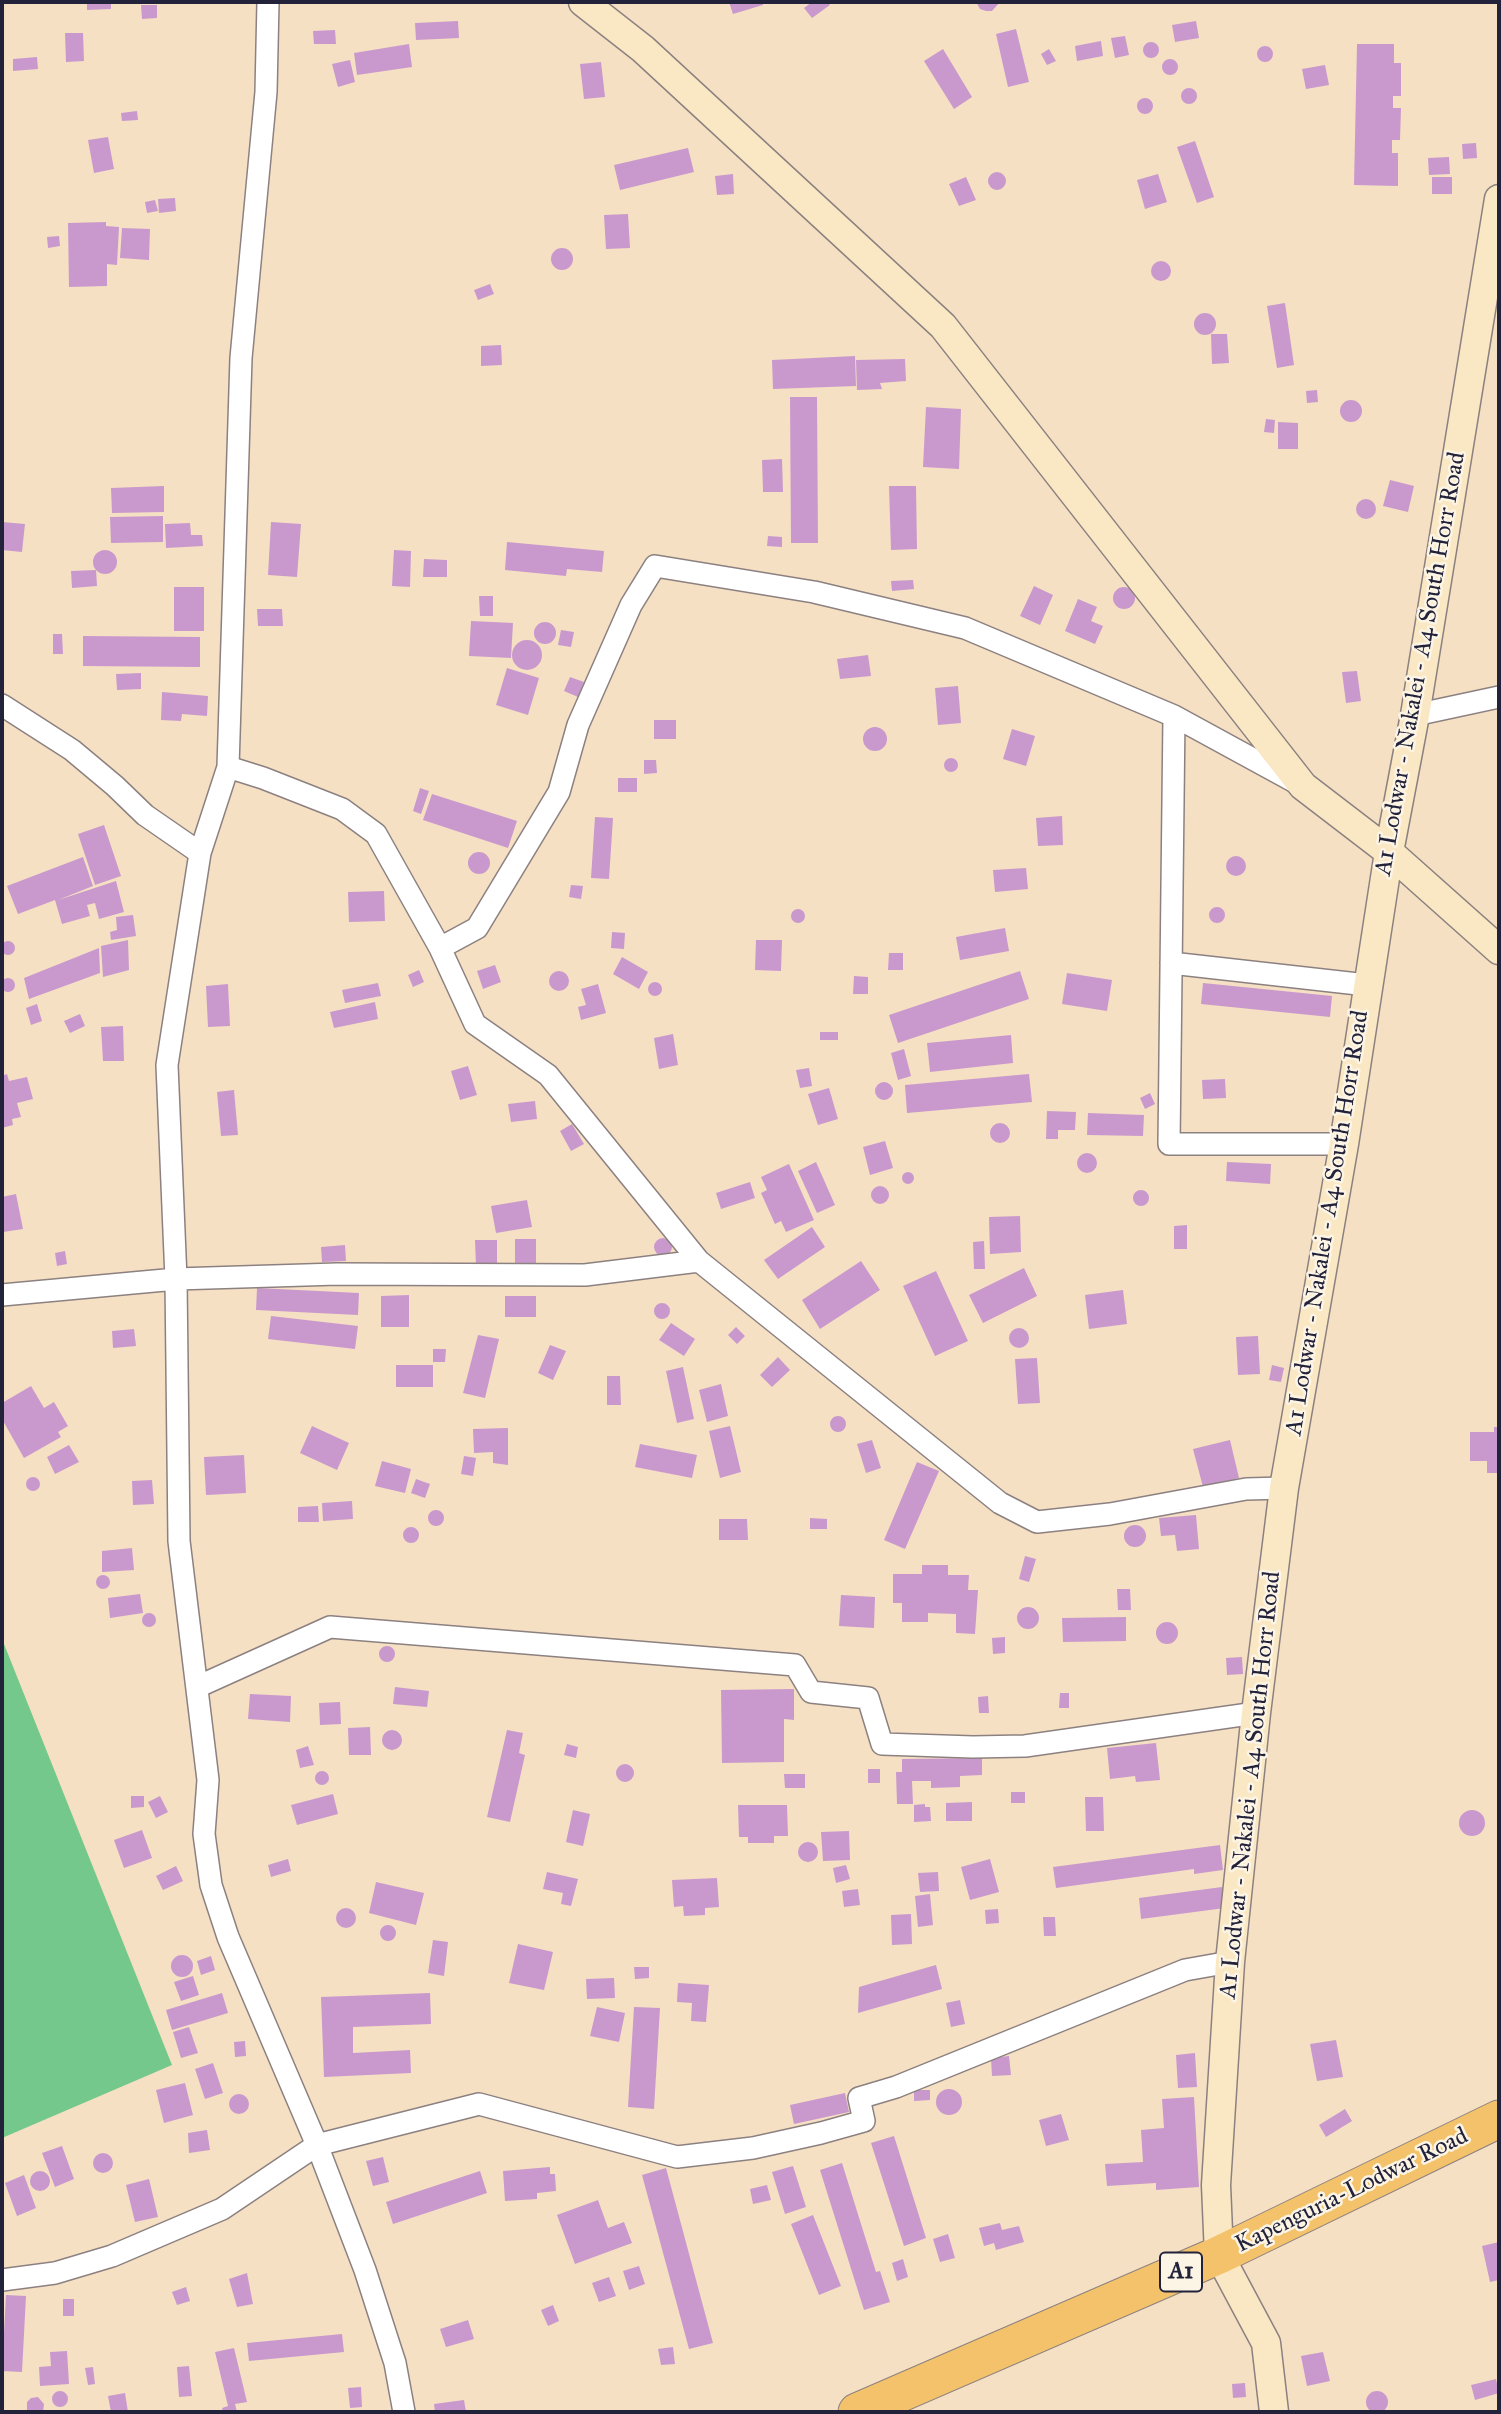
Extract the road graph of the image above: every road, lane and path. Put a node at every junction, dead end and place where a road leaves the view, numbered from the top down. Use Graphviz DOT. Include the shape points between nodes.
graph roads {
  1 [pos="268,2"];
  2 [pos="583,2"];
  3 [pos="1498,212"];
  4 [pos="1499,697"];
  5 [pos="2,705"];
  6 [pos="1415,715"];
  7 [pos="1174,716"];
  8 [pos="228,767"];
  9 [pos="1303,786"];
  10 [pos="1389,852"];
  11 [pos="200,853"];
  12 [pos="440,948"];
  13 [pos="1499,950"];
  14 [pos="1171,963"];
  15 [pos="1367,985"];
  16 [pos="1344,1144"];
  17 [pos="699,1261"];
  18 [pos="176,1279"];
  19 [pos="2,1295"];
  20 [pos="1284,1488"];
  21 [pos="197,1687"];
  22 [pos="1256,1713"];
  23 [pos="1230,1962"];
  24 [pos="1499,2119"];
  25 [pos="317,2145"];
  26 [pos="1219,2255"];
  27 [pos="2,2280"];
  28 [pos="404,2412"];
  29 [pos="857,2412"];
  30 [pos="1274,2412"];
  1 -- 8 [label="street" via="266,92 241,358"];
  2 -- 9 [label="main road" via="643,49 943,326"];
  3 -- 6 [label="main road, A1 Lodwar - Nakalei - A4 South Horr Road"];
  4 -- 6 [label="street"];
  5 -- 11 [label="street" via="72,750 145,815"];
  6 -- 10 [label="main road, A1 Lodwar - Nakalei - A4 South Horr Road"];
  7 -- 9 [label="street"];
  7 -- 12 [label="street" via="965,628 814,592 655,566 631,606 578,725 559,792 477,928"];
  7 -- 14 [label="street"];
  8 -- 11 [label="street"];
  8 -- 12 [label="street" via="342,809 376,834"];
  9 -- 10 [label="main road"];
  10 -- 13 [label="main road"];
  10 -- 15 [label="main road, A1 Lodwar - Nakalei - A4 South Horr Road"];
  11 -- 18 [label="street" via="167,1065"];
  12 -- 17 [label="street" via="474,1024 548,1074"];
  14 -- 15 [label="street"];
  14 -- 16 [label="street" via="1169,1144"];
  15 -- 16 [label="main road, A1 Lodwar - Nakalei - A4 South Horr Road"];
  16 -- 20 [label="main road, A1 Lodwar - Nakalei - A4 South Horr Road"];
  17 -- 18 [label="street" via="585,1275"];
  17 -- 20 [label="street" via="1000,1503 1037,1522 1110,1514 1245,1489"];
  18 -- 19 [label="street"];
  18 -- 21 [label="street" via="179,1541"];
  20 -- 22 [label="main road, A1 Lodwar - Nakalei - A4 South Horr Road"];
  21 -- 22 [label="street" via="330,1627 794,1665 811,1692 868,1698 882,1744 1025,1745"];
  21 -- 25 [label="street" via="208,1780 204,1835 211,1885 228,1937"];
  22 -- 23 [label="main road, A1 Lodwar - Nakalei - A4 South Horr Road"];
  23 -- 25 [label="street" via="1185,1970 859,2098 864,2121 753,2148 677,2157 479,2104"];
  23 -- 26 [label="main road, A1 Lodwar - Nakalei - A4 South Horr Road" via="1216,2185"];
  24 -- 26 [label="highway, Kapenguria-Lodwar Road / A1"];
  25 -- 27 [label="street" via="222,2209 101,2259 55,2273"];
  25 -- 28 [label="street" via="383,2323"];
  26 -- 29 [label="highway, Kapenguria-Lodwar Road / A1"];
  26 -- 30 [label="main road" via="1266,2343"];
}
